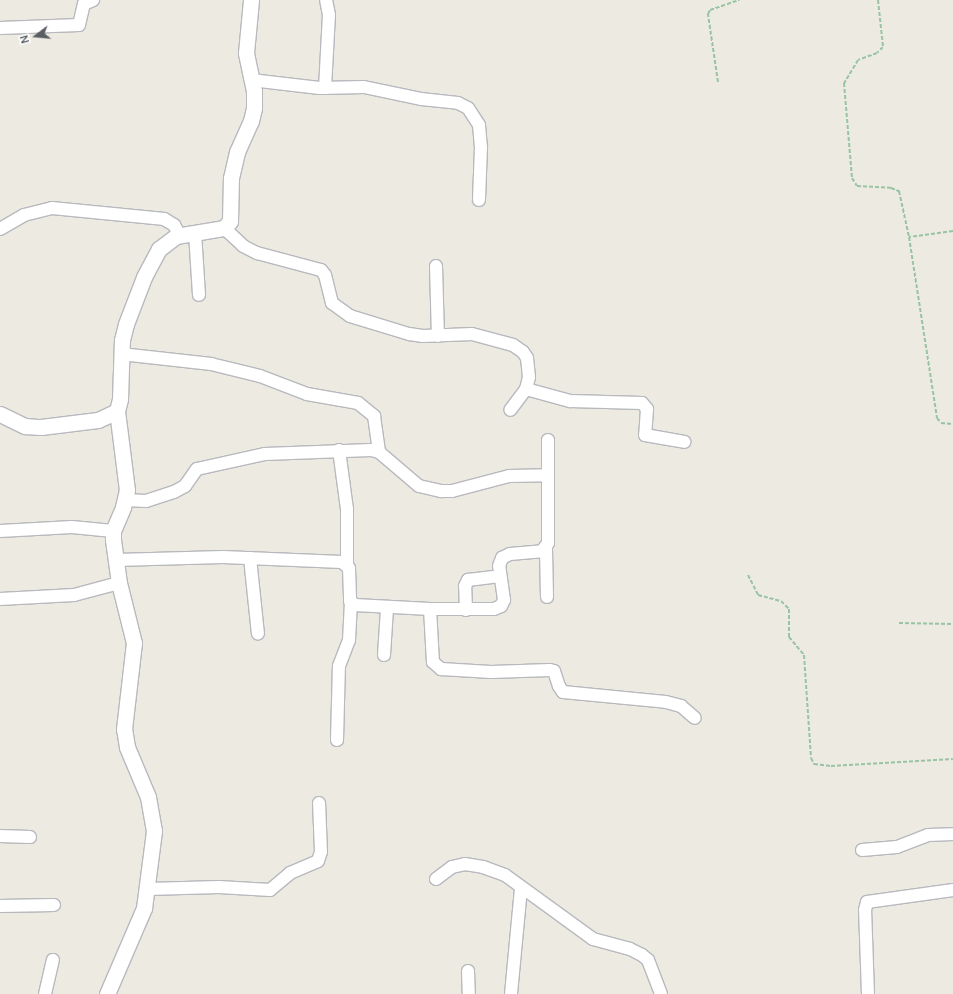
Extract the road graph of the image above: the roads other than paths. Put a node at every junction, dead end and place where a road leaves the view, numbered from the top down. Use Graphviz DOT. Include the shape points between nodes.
graph roads {
  1 [pos="93,0"];
  2 [pos="251,0"];
  3 [pos="326,0"];
  4 [pos="0,28"];
  5 [pos="251,80"];
  6 [pos="325,88"];
  7 [pos="479,200"];
  8 [pos="224,228"];
  9 [pos="0,229"];
  10 [pos="195,233"];
  11 [pos="180,236"];
  12 [pos="436,266"];
  13 [pos="199,295"];
  14 [pos="438,336"];
  15 [pos="122,354"];
  16 [pos="526,390"];
  17 [pos="510,410"];
  18 [pos="117,411"];
  19 [pos="0,414"];
  20 [pos="548,440"];
  21 [pos="684,442"];
  22 [pos="339,450"];
  23 [pos="379,452"];
  24 [pos="548,475"];
  25 [pos="125,500"];
  26 [pos="0,531"];
  27 [pos="113,531"];
  28 [pos="546,549"];
  29 [pos="250,558"];
  30 [pos="116,560"];
  31 [pos="347,564"];
  32 [pos="500,576"];
  33 [pos="118,583"];
  34 [pos="547,597"];
  35 [pos="0,599"];
  36 [pos="351,604"];
  37 [pos="387,608"];
  38 [pos="430,609"];
  39 [pos="466,610"];
  40 [pos="258,634"];
  41 [pos="384,656"];
  42 [pos="695,718"];
  43 [pos="338,740"];
  44 [pos="318,803"];
  45 [pos="953,834"];
  46 [pos="0,836"];
  47 [pos="30,837"];
  48 [pos="862,850"];
  49 [pos="436,879"];
  50 [pos="148,888"];
  51 [pos="521,888"];
  52 [pos="953,890"];
  53 [pos="54,905"];
  54 [pos="0,906"];
  55 [pos="53,960"];
  56 [pos="468,971"];
  57 [pos="45,994"];
  58 [pos="107,994"];
  59 [pos="468,994"];
  60 [pos="511,994"];
  61 [pos="661,994"];
  62 [pos="868,994"];
  1 -- 4 [label="street" via="84,4 79,25"];
  2 -- 5 [label="street" via="246,53"];
  3 -- 6 [label="street" via="329,15"];
  5 -- 6 [label="street"];
  5 -- 8 [label="street" via="254,108 237,152 229,189 230,221"];
  6 -- 7 [label="street" via="370,88 421,99 448,101 468,108 479,125 481,135"];
  8 -- 10 [label="street"];
  8 -- 14 [label="street" via="243,246 257,253 321,270 325,275 332,303 350,316 409,334"];
  9 -- 11 [label="street" via="24,215 52,208 170,220"];
  10 -- 11 [label="street"];
  10 -- 13 [label="street"];
  11 -- 15 [label="street" via="168,241 159,250 144,277 126,324"];
  12 -- 14 [label="street"];
  14 -- 16 [label="street" via="472,334 512,345 527,358 529,377"];
  15 -- 18 [label="street"];
  15 -- 23 [label="street" via="211,364 260,376 307,394 358,403 374,416"];
  16 -- 17 [label="street"];
  16 -- 21 [label="street" via="570,401 642,403 647,409 645,435"];
  18 -- 19 [label="street" via="98,420 40,427 25,426"];
  18 -- 25 [label="street" via="126,476"];
  20 -- 24 [label="street"];
  22 -- 23 [label="street"];
  22 -- 25 [label="street" via="265,454 197,469 185,486 174,492 146,500"];
  22 -- 31 [label="street" via="347,509"];
  23 -- 24 [label="street" via="419,486 428,490 452,491 509,476"];
  24 -- 28 [label="street"];
  25 -- 27 [label="street"];
  26 -- 27 [label="street" via="72,527"];
  27 -- 30 [label="street"];
  28 -- 32 [label="street" via="510,554 502,558 499,566"];
  28 -- 34 [label="street"];
  29 -- 30 [label="street"];
  29 -- 31 [label="street"];
  29 -- 40 [label="street"];
  30 -- 33 [label="street"];
  31 -- 36 [label="street"];
  32 -- 39 [label="street" via="468,580 465,586"];
  32 -- 39 [label="street" via="504,600 501,606"];
  33 -- 35 [label="street" via="74,595"];
  33 -- 50 [label="street" via="134,643 124,729 127,747 152,814 154,831"];
  36 -- 37 [label="street"];
  36 -- 43 [label="street" via="349,640 339,666"];
  37 -- 38 [label="street"];
  37 -- 41 [label="street"];
  38 -- 39 [label="street"];
  38 -- 42 [label="street" via="433,662 441,669 491,672 550,670 554,671 564,692 666,702 681,706"];
  44 -- 50 [label="street" via="321,852 318,861 290,873 270,890 219,887"];
  45 -- 48 [label="street" via="928,836 897,847"];
  46 -- 47 [label="street"];
  49 -- 51 [label="street" via="452,867 465,864 505,875"];
  50 -- 58 [label="street" via="139,923"];
  51 -- 60 [label="street"];
  51 -- 61 [label="street" via="593,939 642,955 648,960"];
  52 -- 62 [label="street" via="867,902 865,910"];
  53 -- 54 [label="street"];
  55 -- 57 [label="street"];
  56 -- 59 [label="street"];
}
